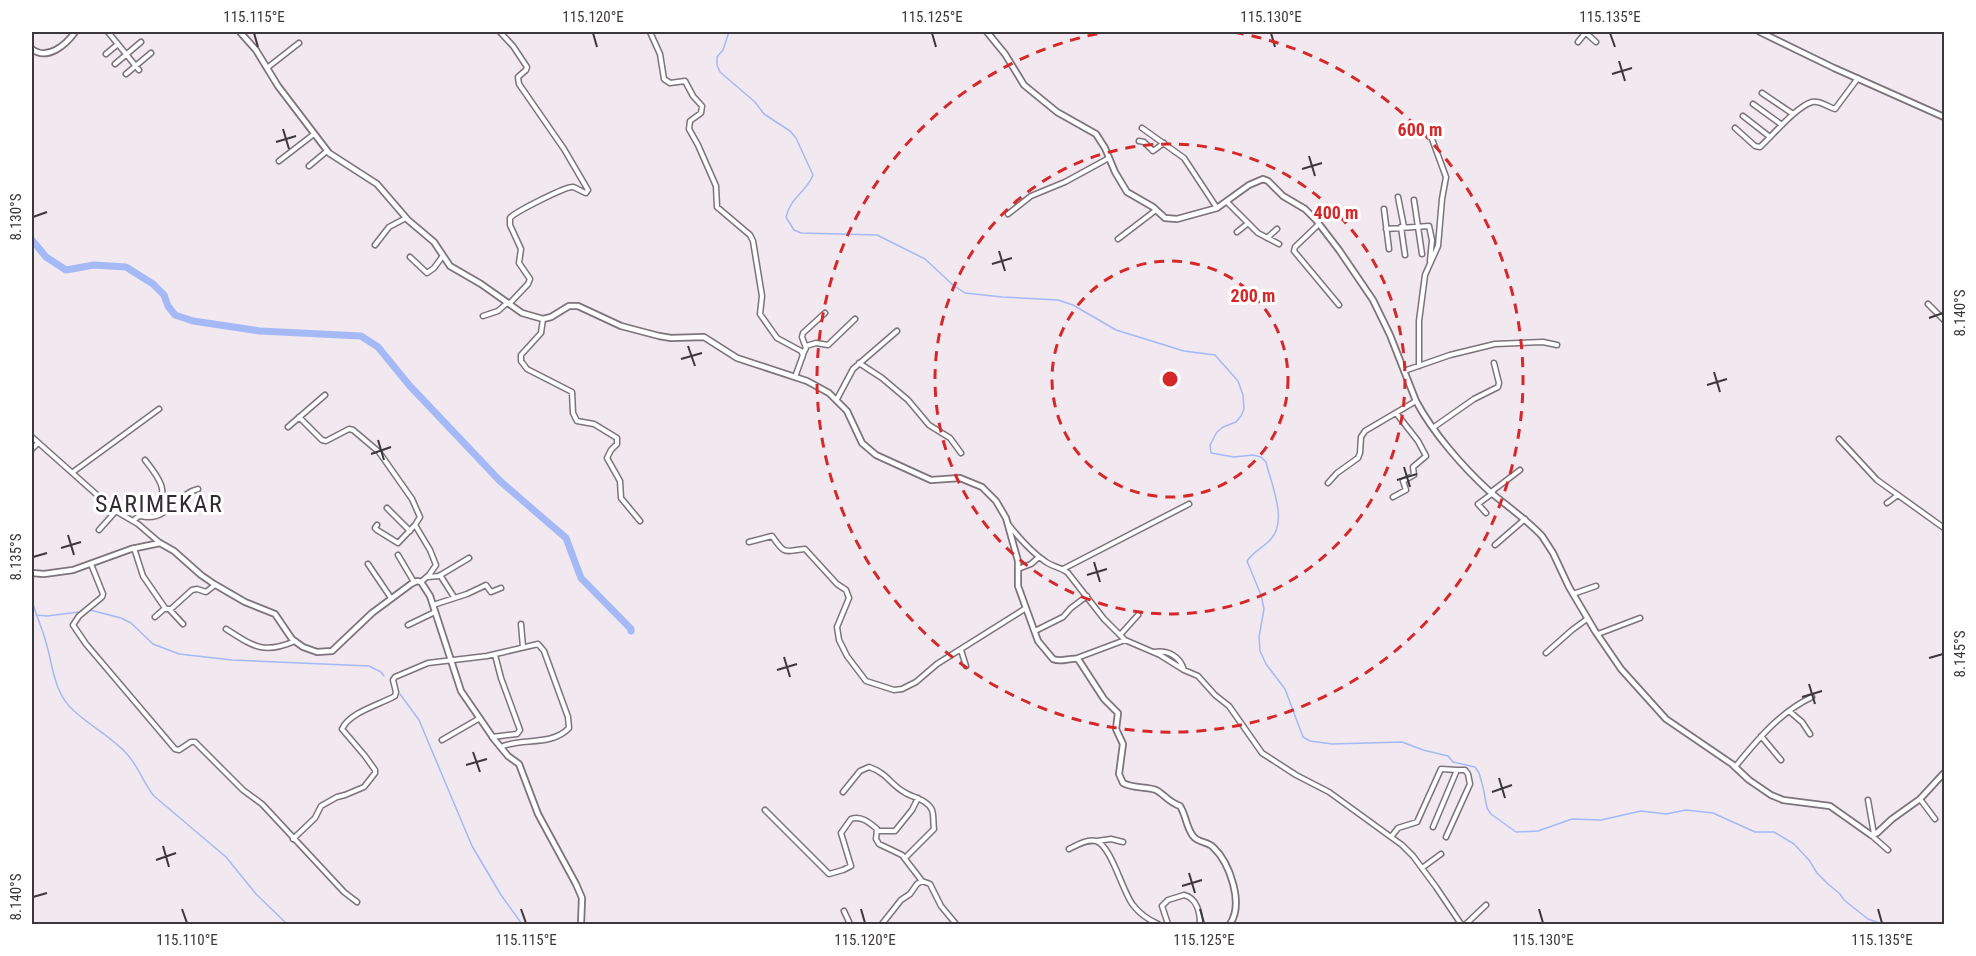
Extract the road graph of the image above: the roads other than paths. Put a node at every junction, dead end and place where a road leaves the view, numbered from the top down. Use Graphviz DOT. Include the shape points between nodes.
graph roads {
  1 [pos="75,32"];
  2 [pos="108,32"];
  3 [pos="240,32"];
  4 [pos="500,32"];
  5 [pos="650,32"];
  6 [pos="987,32"];
  7 [pos="1586,32"];
  8 [pos="1760,32"];
  9 [pos="141,42"];
  10 [pos="1578,42"];
  11 [pos="1596,42"];
  12 [pos="299,43"];
  13 [pos="118,44"];
  14 [pos="32,49"];
  15 [pos="151,53"];
  16 [pos="106,54"];
  17 [pos="126,54"];
  18 [pos="115,64"];
  19 [pos="137,68"];
  20 [pos="267,68"];
  21 [pos="126,74"];
  22 [pos="1858,78"];
  23 [pos="1762,93"];
  24 [pos="1753,104"];
  25 [pos="1793,114"];
  26 [pos="1743,116"];
  27 [pos="1944,117"];
  28 [pos="1782,125"];
  29 [pos="1142,128"];
  30 [pos="1431,129"];
  31 [pos="1735,129"];
  32 [pos="314,134"];
  33 [pos="1770,137"];
  34 [pos="1140,141"];
  35 [pos="1165,143"];
  36 [pos="327,151"];
  37 [pos="1109,158"];
  38 [pos="279,160"];
  39 [pos="309,166"];
  40 [pos="1398,196"];
  41 [pos="1414,200"];
  42 [pos="1227,202"];
  43 [pos="1217,208"];
  44 [pos="1384,209"];
  45 [pos="1156,210"];
  46 [pos="1008,214"];
  47 [pos="406,218"];
  48 [pos="1247,224"];
  49 [pos="1319,224"];
  50 [pos="1417,226"];
  51 [pos="1402,227"];
  52 [pos="1277,229"];
  53 [pos="1386,229"];
  54 [pos="1237,232"];
  55 [pos="1267,238"];
  56 [pos="1118,239"];
  57 [pos="1279,244"];
  58 [pos="375,245"];
  59 [pos="1389,249"];
  60 [pos="1422,254"];
  61 [pos="1405,255"];
  62 [pos="410,257"];
  63 [pos="442,257"];
  64 [pos="1430,262"];
  65 [pos="508,303"];
  66 [pos="1928,304"];
  67 [pos="1339,305"];
  68 [pos="825,313"];
  69 [pos="483,316"];
  70 [pos="543,319"];
  71 [pos="855,320"];
  72 [pos="1944,320"];
  73 [pos="897,331"];
  74 [pos="1557,345"];
  75 [pos="806,346"];
  76 [pos="803,354"];
  77 [pos="859,363"];
  78 [pos="1494,363"];
  79 [pos="1419,366"];
  80 [pos="1404,371"];
  81 [pos="795,377"];
  82 [pos="325,395"];
  83 [pos="837,399"];
  84 [pos="1416,401"];
  85 [pos="159,410"];
  86 [pos="1396,413"];
  87 [pos="299,417"];
  88 [pos="288,427"];
  89 [pos="1434,427"];
  90 [pos="32,437"];
  91 [pos="1839,439"];
  92 [pos="38,443"];
  93 [pos="32,449"];
  94 [pos="961,453"];
  95 [pos="145,460"];
  96 [pos="1520,470"];
  97 [pos="73,472"];
  98 [pos="1480,472"];
  99 [pos="1476,478"];
  100 [pos="1328,483"];
  101 [pos="198,489"];
  102 [pos="1492,493"];
  103 [pos="1898,495"];
  104 [pos="1393,497"];
  105 [pos="1887,502"];
  106 [pos="1189,504"];
  107 [pos="387,508"];
  108 [pos="116,511"];
  109 [pos="1486,513"];
  110 [pos="138,516"];
  111 [pos="1525,519"];
  112 [pos="640,520"];
  113 [pos="134,521"];
  114 [pos="1008,524"];
  115 [pos="377,525"];
  116 [pos="415,525"];
  117 [pos="1944,528"];
  118 [pos="99,530"];
  119 [pos="410,531"];
  120 [pos="749,542"];
  121 [pos="160,543"];
  122 [pos="1495,545"];
  123 [pos="134,548"];
  124 [pos="398,555"];
  125 [pos="1039,557"];
  126 [pos="469,558"];
  127 [pos="91,564"];
  128 [pos="369,564"];
  129 [pos="1018,569"];
  130 [pos="1063,569"];
  131 [pos="32,573"];
  132 [pos="440,575"];
  133 [pos="428,577"];
  134 [pos="414,582"];
  135 [pos="421,582"];
  136 [pos="215,585"];
  137 [pos="1596,586"];
  138 [pos="501,588"];
  139 [pos="1573,594"];
  140 [pos="1087,596"];
  141 [pos="454,597"];
  142 [pos="391,598"];
  143 [pos="433,605"];
  144 [pos="1027,608"];
  145 [pos="167,609"];
  146 [pos="435,612"];
  147 [pos="1138,615"];
  148 [pos="154,617"];
  149 [pos="1640,618"];
  150 [pos="1587,619"];
  151 [pos="183,624"];
  152 [pos="521,624"];
  153 [pos="408,625"];
  154 [pos="226,629"];
  155 [pos="1035,631"];
  156 [pos="1598,634"];
  157 [pos="1120,635"];
  158 [pos="1125,640"];
  159 [pos="295,641"];
  160 [pos="523,647"];
  161 [pos="961,650"];
  162 [pos="1546,653"];
  163 [pos="495,654"];
  164 [pos="1076,658"];
  165 [pos="450,659"];
  166 [pos="966,666"];
  167 [pos="1812,697"];
  168 [pos="1789,711"];
  169 [pos="480,718"];
  170 [pos="1810,734"];
  171 [pos="1761,736"];
  172 [pos="492,737"];
  173 [pos="442,740"];
  174 [pos="501,747"];
  175 [pos="1781,760"];
  176 [pos="1735,767"];
  177 [pos="1457,770"];
  178 [pos="1944,773"];
  179 [pos="843,792"];
  180 [pos="918,798"];
  181 [pos="1920,799"];
  182 [pos="1868,800"];
  183 [pos="765,810"];
  184 [pos="1935,819"];
  185 [pos="1432,827"];
  186 [pos="877,831"];
  187 [pos="1872,835"];
  188 [pos="1391,837"];
  189 [pos="1446,837"];
  190 [pos="293,839"];
  191 [pos="1097,841"];
  192 [pos="1122,842"];
  193 [pos="1069,849"];
  194 [pos="1888,850"];
  195 [pos="1441,854"];
  196 [pos="905,858"];
  197 [pos="1422,868"];
  198 [pos="922,881"];
  199 [pos="357,902"];
  200 [pos="1486,905"];
  201 [pos="844,911"];
  202 [pos="581,924"];
  203 [pos="850,924"];
  204 [pos="882,924"];
  205 [pos="956,924"];
  206 [pos="1158,924"];
  207 [pos="1168,924"];
  208 [pos="1200,924"];
  209 [pos="1230,924"];
  210 [pos="1464,924"];
  1 -- 14 [label="street" via="50,53 39,54"];
  2 -- 13 [label="street"];
  3 -- 20 [label="street"];
  4 -- 65 [label="street" via="526,67 518,77 519,84 588,190 586,193 574,187 563,189 510,218 521,249 519,263 530,279"];
  5 -- 76 [label="street" via="660,54 664,79 670,83 685,81 702,106 688,129 716,186 717,207 753,241 762,296 760,314 777,338"];
  6 -- 37 [label="street" via="1024,85 1060,114 1094,132"];
  7 -- 10 [label="street"];
  7 -- 11 [label="street"];
  8 -- 22 [label="street"];
  9 -- 17 [label="street"];
  12 -- 20 [label="street"];
  13 -- 16 [label="street"];
  13 -- 17 [label="street"];
  15 -- 19 [label="street"];
  17 -- 18 [label="street"];
  17 -- 19 [label="street"];
  19 -- 21 [label="street"];
  20 -- 32 [label="street"];
  22 -- 25 [label="street" via="1835,109 1814,101"];
  22 -- 27 [label="street"];
  23 -- 25 [label="street"];
  24 -- 28 [label="street"];
  25 -- 28 [label="street"];
  26 -- 33 [label="street"];
  28 -- 33 [label="street"];
  29 -- 35 [label="street"];
  30 -- 64 [label="street" via="1446,183 1438,246"];
  31 -- 33 [label="street" via="1758,148"];
  32 -- 36 [label="street"];
  32 -- 38 [label="street"];
  34 -- 35 [label="street" via="1153,151"];
  35 -- 43 [label="street" via="1185,158"];
  36 -- 39 [label="street"];
  36 -- 47 [label="street" via="377,184"];
  37 -- 45 [label="street" via="1127,192"];
  37 -- 46 [label="street" via="1031,196"];
  40 -- 51 [label="street"];
  41 -- 50 [label="street"];
  42 -- 43 [label="street"];
  42 -- 48 [label="street"];
  42 -- 49 [label="street" via="1249,184 1266,179"];
  43 -- 45 [label="street" via="1173,219"];
  44 -- 53 [label="street"];
  45 -- 56 [label="street"];
  47 -- 58 [label="street" via="389,227"];
  47 -- 63 [label="street" via="430,238"];
  48 -- 54 [label="street"];
  48 -- 55 [label="street"];
  49 -- 67 [label="street" via="1294,251"];
  49 -- 80 [label="street" via="1372,300"];
  50 -- 51 [label="street"];
  50 -- 60 [label="street"];
  50 -- 64 [label="street" via="1430,228"];
  51 -- 53 [label="street"];
  51 -- 61 [label="street"];
  52 -- 55 [label="street"];
  53 -- 59 [label="street"];
  55 -- 57 [label="street"];
  62 -- 63 [label="street" via="427,273"];
  63 -- 65 [label="street"];
  64 -- 79 [label="street" via="1419,321"];
  65 -- 69 [label="street"];
  65 -- 70 [label="street" via="530,317"];
  66 -- 72 [label="street"];
  68 -- 75 [label="street" via="803,333"];
  70 -- 81 [label="street" via="569,306 578,306 621,326 658,336 704,337 737,358"];
  70 -- 112 [label="street" via="541,333 523,352 522,364 572,392 577,421 594,424 617,438 607,458 620,481 621,498"];
  71 -- 75 [label="street" via="828,345"];
  73 -- 77 [label="street"];
  74 -- 79 [label="street" via="1495,344"];
  75 -- 76 [label="street"];
  76 -- 81 [label="street"];
  77 -- 83 [label="street"];
  77 -- 94 [label="street" via="908,400"];
  78 -- 89 [label="street" via="1498,387"];
  79 -- 80 [label="street"];
  80 -- 84 [label="street"];
  81 -- 83 [label="street" via="817,385"];
  82 -- 87 [label="street"];
  83 -- 114 [label="street" via="862,443 876,455 931,480 960,478 976,483 996,501"];
  84 -- 86 [label="street"];
  84 -- 89 [label="street"];
  85 -- 97 [label="street"];
  86 -- 100 [label="street" via="1365,431 1358,458"];
  86 -- 104 [label="street" via="1426,456 1413,467 1413,476 1403,481 1406,490"];
  87 -- 88 [label="street"];
  87 -- 116 [label="street" via="322,440 349,429 372,445 415,503 420,517"];
  89 -- 99 [label="street"];
  90 -- 92 [label="street"];
  91 -- 103 [label="street" via="1877,480"];
  92 -- 93 [label="street"];
  92 -- 97 [label="street"];
  95 -- 110 [label="street" via="163,490 155,506"];
  96 -- 102 [label="street"];
  97 -- 108 [label="street"];
  98 -- 99 [label="street"];
  99 -- 102 [label="street"];
  101 -- 110 [label="street" via="156,515"];
  102 -- 109 [label="street" via="1478,504"];
  102 -- 111 [label="street"];
  103 -- 105 [label="street"];
  103 -- 117 [label="street"];
  106 -- 130 [label="street"];
  107 -- 119 [label="street"];
  108 -- 113 [label="street"];
  108 -- 118 [label="street"];
  110 -- 113 [label="street"];
  111 -- 122 [label="street"];
  111 -- 139 [label="street" via="1550,547"];
  113 -- 121 [label="street"];
  114 -- 125 [label="street"];
  114 -- 129 [label="street"];
  115 -- 119 [label="street" via="377,530 396,543"];
  116 -- 119 [label="street"];
  116 -- 133 [label="street" via="436,563"];
  120 -- 161 [label="street" via="772,536 785,551 805,549 846,590 849,598 837,627 839,640 851,664 866,681 902,689"];
  121 -- 123 [label="street"];
  121 -- 136 [label="street"];
  123 -- 127 [label="street"];
  123 -- 145 [label="street" via="143,576"];
  124 -- 134 [label="street"];
  125 -- 129 [label="street"];
  125 -- 130 [label="street"];
  126 -- 132 [label="street"];
  127 -- 131 [label="street" via="73,570"];
  127 -- 190 [label="street" via="103,594 74,621 78,635 176,749 195,742 262,804"];
  128 -- 142 [label="street"];
  129 -- 144 [label="street" via="1017,584"];
  130 -- 140 [label="street"];
  132 -- 133 [label="street"];
  132 -- 141 [label="street"];
  133 -- 135 [label="street"];
  134 -- 135 [label="street"];
  134 -- 142 [label="street"];
  135 -- 143 [label="street"];
  136 -- 145 [label="street" via="206,591 192,590"];
  136 -- 159 [label="street" via="275,614"];
  137 -- 139 [label="street"];
  138 -- 141 [label="street" via="491,592 486,585"];
  139 -- 150 [label="street"];
  140 -- 155 [label="street" via="1063,617"];
  140 -- 157 [label="street"];
  141 -- 143 [label="street"];
  142 -- 159 [label="street" via="330,652 314,652"];
  143 -- 146 [label="street"];
  144 -- 155 [label="street"];
  144 -- 161 [label="street"];
  145 -- 148 [label="street"];
  145 -- 151 [label="street"];
  146 -- 153 [label="street"];
  146 -- 165 [label="street"];
  147 -- 157 [label="street"];
  149 -- 156 [label="street"];
  150 -- 156 [label="street"];
  150 -- 162 [label="street"];
  152 -- 160 [label="street"];
  154 -- 159 [label="street" via="262,649"];
  155 -- 164 [label="street" via="1041,646 1053,659"];
  156 -- 176 [label="street" via="1625,674 1666,719"];
  157 -- 158 [label="street"];
  158 -- 164 [label="street"];
  158 -- 188 [label="street" via="1198,676 1229,706 1262,753 1329,792"];
  160 -- 163 [label="street"];
  160 -- 174 [label="street" via="542,646 570,725 558,736"];
  161 -- 166 [label="street"];
  163 -- 165 [label="street"];
  163 -- 172 [label="street" via="520,732"];
  164 -- 209 [label="street" via="1119,715 1116,729 1123,744 1121,780 1133,787 1156,790 1180,806 1194,837 1213,846 1224,861 1234,891 1235,914"];
  165 -- 169 [label="street" via="461,691"];
  165 -- 190 [label="street" via="422,664 395,677 395,696 344,725 343,733 364,753 375,773 364,787 321,806 315,818"];
  167 -- 168 [label="street"];
  168 -- 170 [label="street"];
  168 -- 171 [label="street"];
  169 -- 172 [label="street"];
  169 -- 173 [label="street"];
  171 -- 175 [label="street"];
  171 -- 176 [label="street"];
  172 -- 174 [label="street"];
  174 -- 202 [label="street" via="519,764 538,814 576,884 582,898"];
  176 -- 187 [label="street" via="1776,798 1830,806"];
  177 -- 185 [label="street"];
  177 -- 188 [label="street" via="1440,769 1417,822 1398,828"];
  177 -- 189 [label="street" via="1465,770 1470,784"];
  178 -- 181 [label="street"];
  179 -- 180 [label="street" via="860,771 869,767"];
  180 -- 186 [label="street" via="896,831"];
  180 -- 196 [label="street" via="932,811 934,829"];
  181 -- 184 [label="street"];
  181 -- 187 [label="street"];
  182 -- 187 [label="street"];
  183 -- 186 [label="street" via="829,874 851,866 841,837 848,822 860,818"];
  186 -- 196 [label="street" via="879,844"];
  187 -- 194 [label="street"];
  188 -- 197 [label="street"];
  190 -- 199 [label="street"];
  191 -- 192 [label="street"];
  191 -- 193 [label="street"];
  191 -- 206 [label="street" via="1111,858 1131,903"];
  195 -- 197 [label="street"];
  196 -- 198 [label="street"];
  197 -- 210 [label="street"];
  198 -- 204 [label="street"];
  198 -- 205 [label="street" via="930,884"];
  200 -- 210 [label="street"];
  201 -- 203 [label="street"];
  207 -- 208 [label="street" via="1162,906 1184,895 1193,900"];
}
